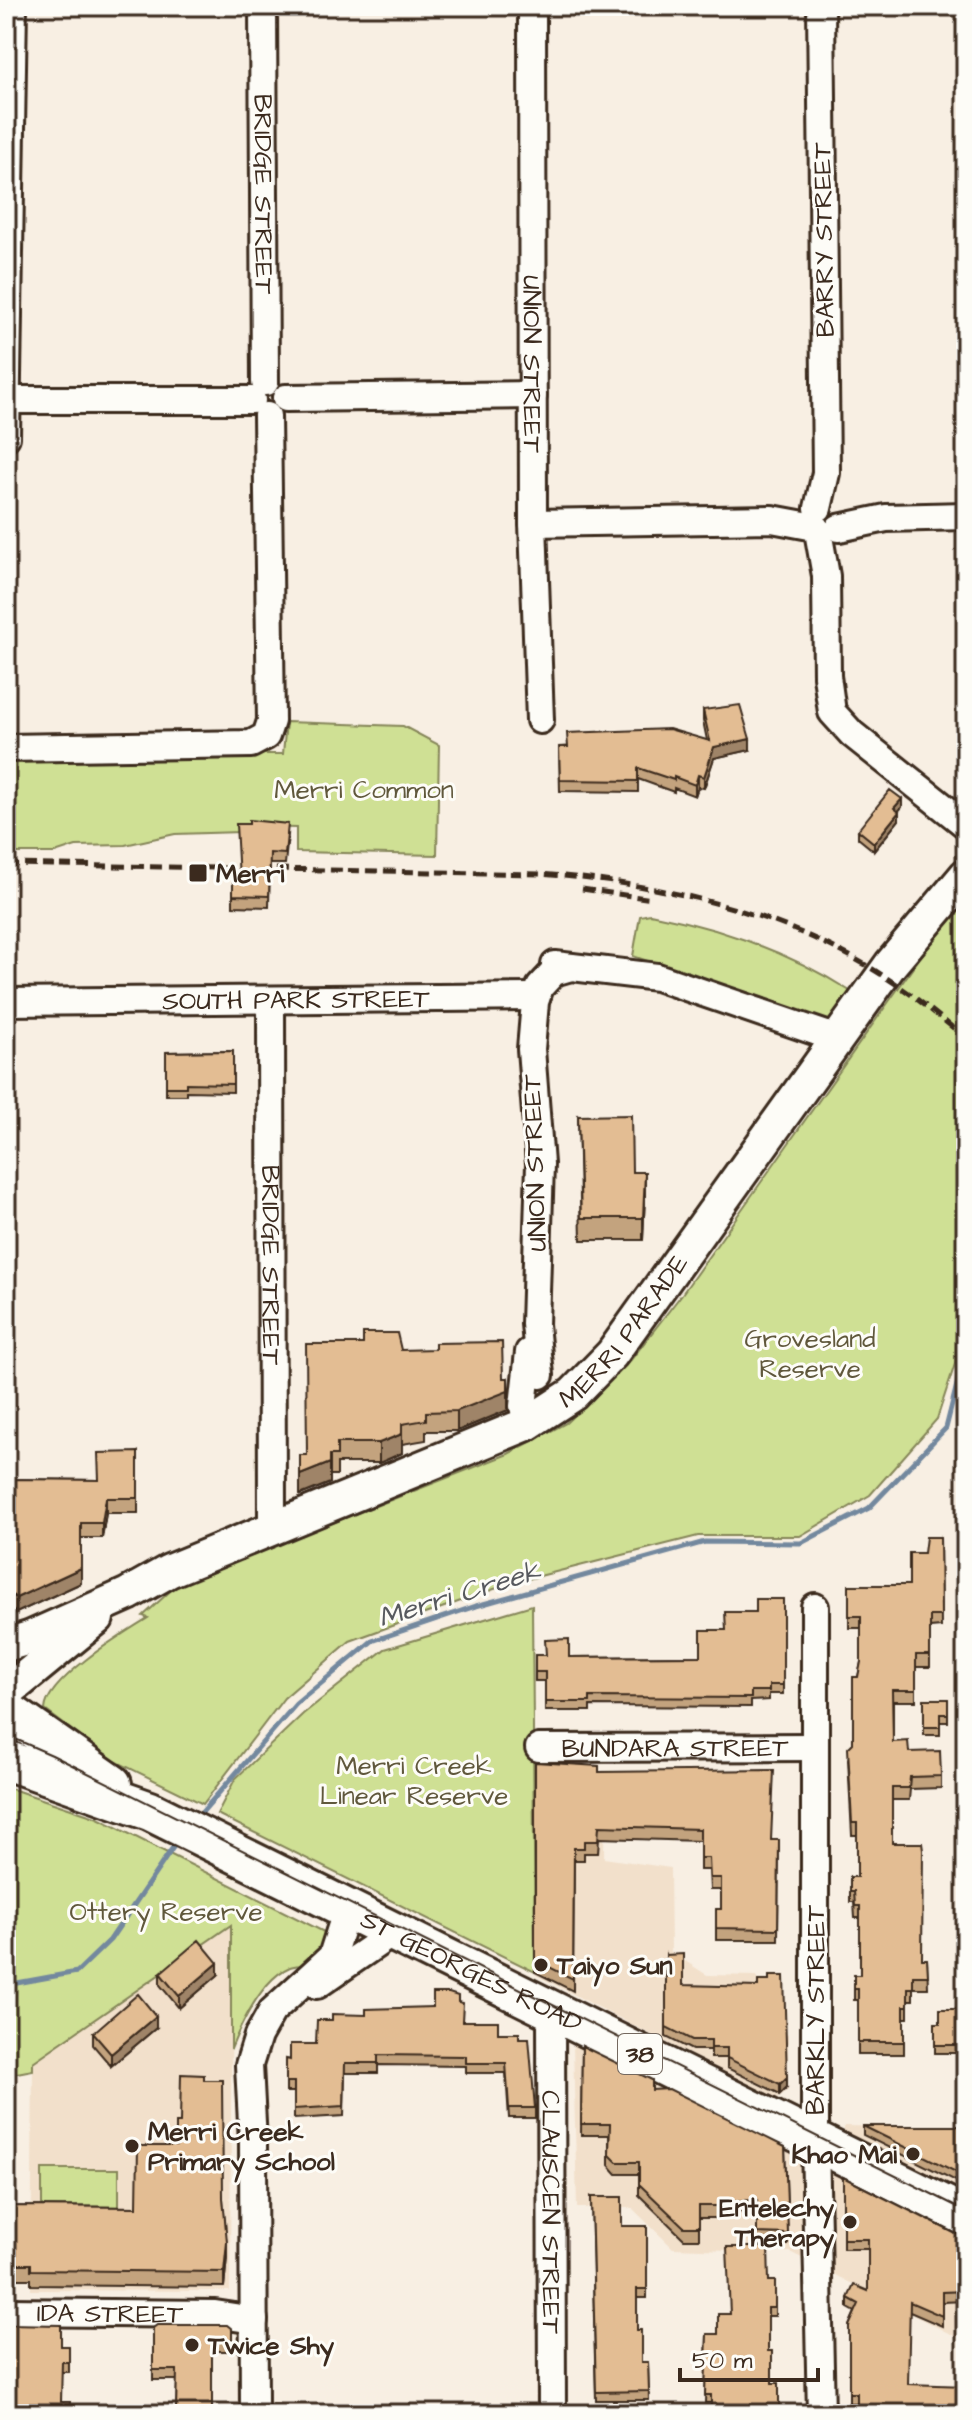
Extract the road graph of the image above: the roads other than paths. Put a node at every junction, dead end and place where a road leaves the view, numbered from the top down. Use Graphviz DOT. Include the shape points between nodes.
graph roads {
  1 [pos="13,6"];
  2 [pos="263,6"];
  3 [pos="532,6"];
  4 [pos="821,6"];
  5 [pos="533,395"];
  6 [pos="261,399"];
  7 [pos="7,400"];
  8 [pos="6,437"];
  9 [pos="966,516"];
  10 [pos="826,519"];
  11 [pos="533,523"];
  12 [pos="540,720"];
  13 [pos="6,748"];
  14 [pos="962,822"];
  15 [pos="966,875"];
  16 [pos="529,998"];
  17 [pos="271,1001"];
  18 [pos="6,1002"];
  19 [pos="838,1039"];
  20 [pos="535,1324"];
  21 [pos="540,1375"];
  22 [pos="527,1424"];
  23 [pos="272,1528"];
  24 [pos="128,1594"];
  25 [pos="815,1607"];
  26 [pos="8,1646"];
  27 [pos="6,1693"];
  28 [pos="6,1710"];
  29 [pos="812,1747"];
  30 [pos="539,1748"];
  31 [pos="16,1760"];
  32 [pos="150,1811"];
  33 [pos="347,1909"];
  34 [pos="394,1932"];
  35 [pos="551,2010"];
  36 [pos="815,2141"];
  37 [pos="253,2142"];
  38 [pos="966,2216"];
  39 [pos="6,2312"];
  40 [pos="254,2313"];
  41 [pos="254,2414"];
  42 [pos="552,2414"];
  43 [pos="821,2414"];
  1 -- 7 [label="street"];
  2 -- 6 [label="street, BRIDGE STREET"];
  3 -- 5 [label="street, UNION STREET"];
  4 -- 10 [label="street, BARRY STREET"];
  5 -- 6 [label="street" via="286,398 279,385"];
  5 -- 11 [label="street, UNION STREET"];
  6 -- 7 [label="street"];
  6 -- 13 [label="street, BRIDGE STREET" via="271,721 266,736 251,744"];
  7 -- 8 [label="street"];
  9 -- 10 [label="street"];
  10 -- 11 [label="street"];
  10 -- 14 [label="street, BARRY STREET" via="832,712"];
  11 -- 12 [label="street, UNION STREET"];
  15 -- 19 [label="main road, MERRI PARADE" via="908,941"];
  16 -- 17 [label="street, SOUTH PARK STREET"];
  16 -- 19 [label="street" via="525,986 550,966 666,979"];
  16 -- 20 [label="street, UNION STREET" via="521,1016 531,1049 541,1206"];
  17 -- 18 [label="street, SOUTH PARK STREET"];
  17 -- 23 [label="street, BRIDGE STREET"];
  19 -- 22 [label="main road, MERRI PARADE" via="612,1354 573,1394"];
  20 -- 21 [label="street, UNION STREET"];
  20 -- 22 [label="street, UNION STREET" via="523,1406"];
  22 -- 23 [label="main road, MERRI PARADE"];
  23 -- 24 [label="main road, MERRI PARADE"];
  24 -- 26 [label="main road, MERRI PARADE"];
  24 -- 27 [label="main road, MERRI PARADE"];
  25 -- 29 [label="street, BARKLY STREET"];
  28 -- 32 [label="highway, ST GEORGES ROAD / 38"];
  29 -- 30 [label="street, BUNDARA STREET"];
  29 -- 36 [label="street, BARKLY STREET"];
  31 -- 32 [label="highway, ST GEORGES ROAD / 38"];
  32 -- 33 [label="highway, ST GEORGES ROAD / 38"];
  33 -- 34 [label="highway, ST GEORGES ROAD / 38"];
  33 -- 37 [label="street" via="332,1956 278,2004 258,2036 249,2074"];
  34 -- 35 [label="highway, ST GEORGES ROAD / 38"];
  34 -- 37 [label="street" via="314,1988 287,2016 263,2068"];
  35 -- 36 [label="highway, ST GEORGES ROAD / 38"];
  35 -- 42 [label="street, CLAUSCEN STREET"];
  36 -- 38 [label="highway, ST GEORGES ROAD / 38"];
  36 -- 43 [label="street, BARKLY STREET"];
  37 -- 40 [label="street"];
  39 -- 40 [label="street, IDA STREET"];
  40 -- 41 [label="street"];
}
